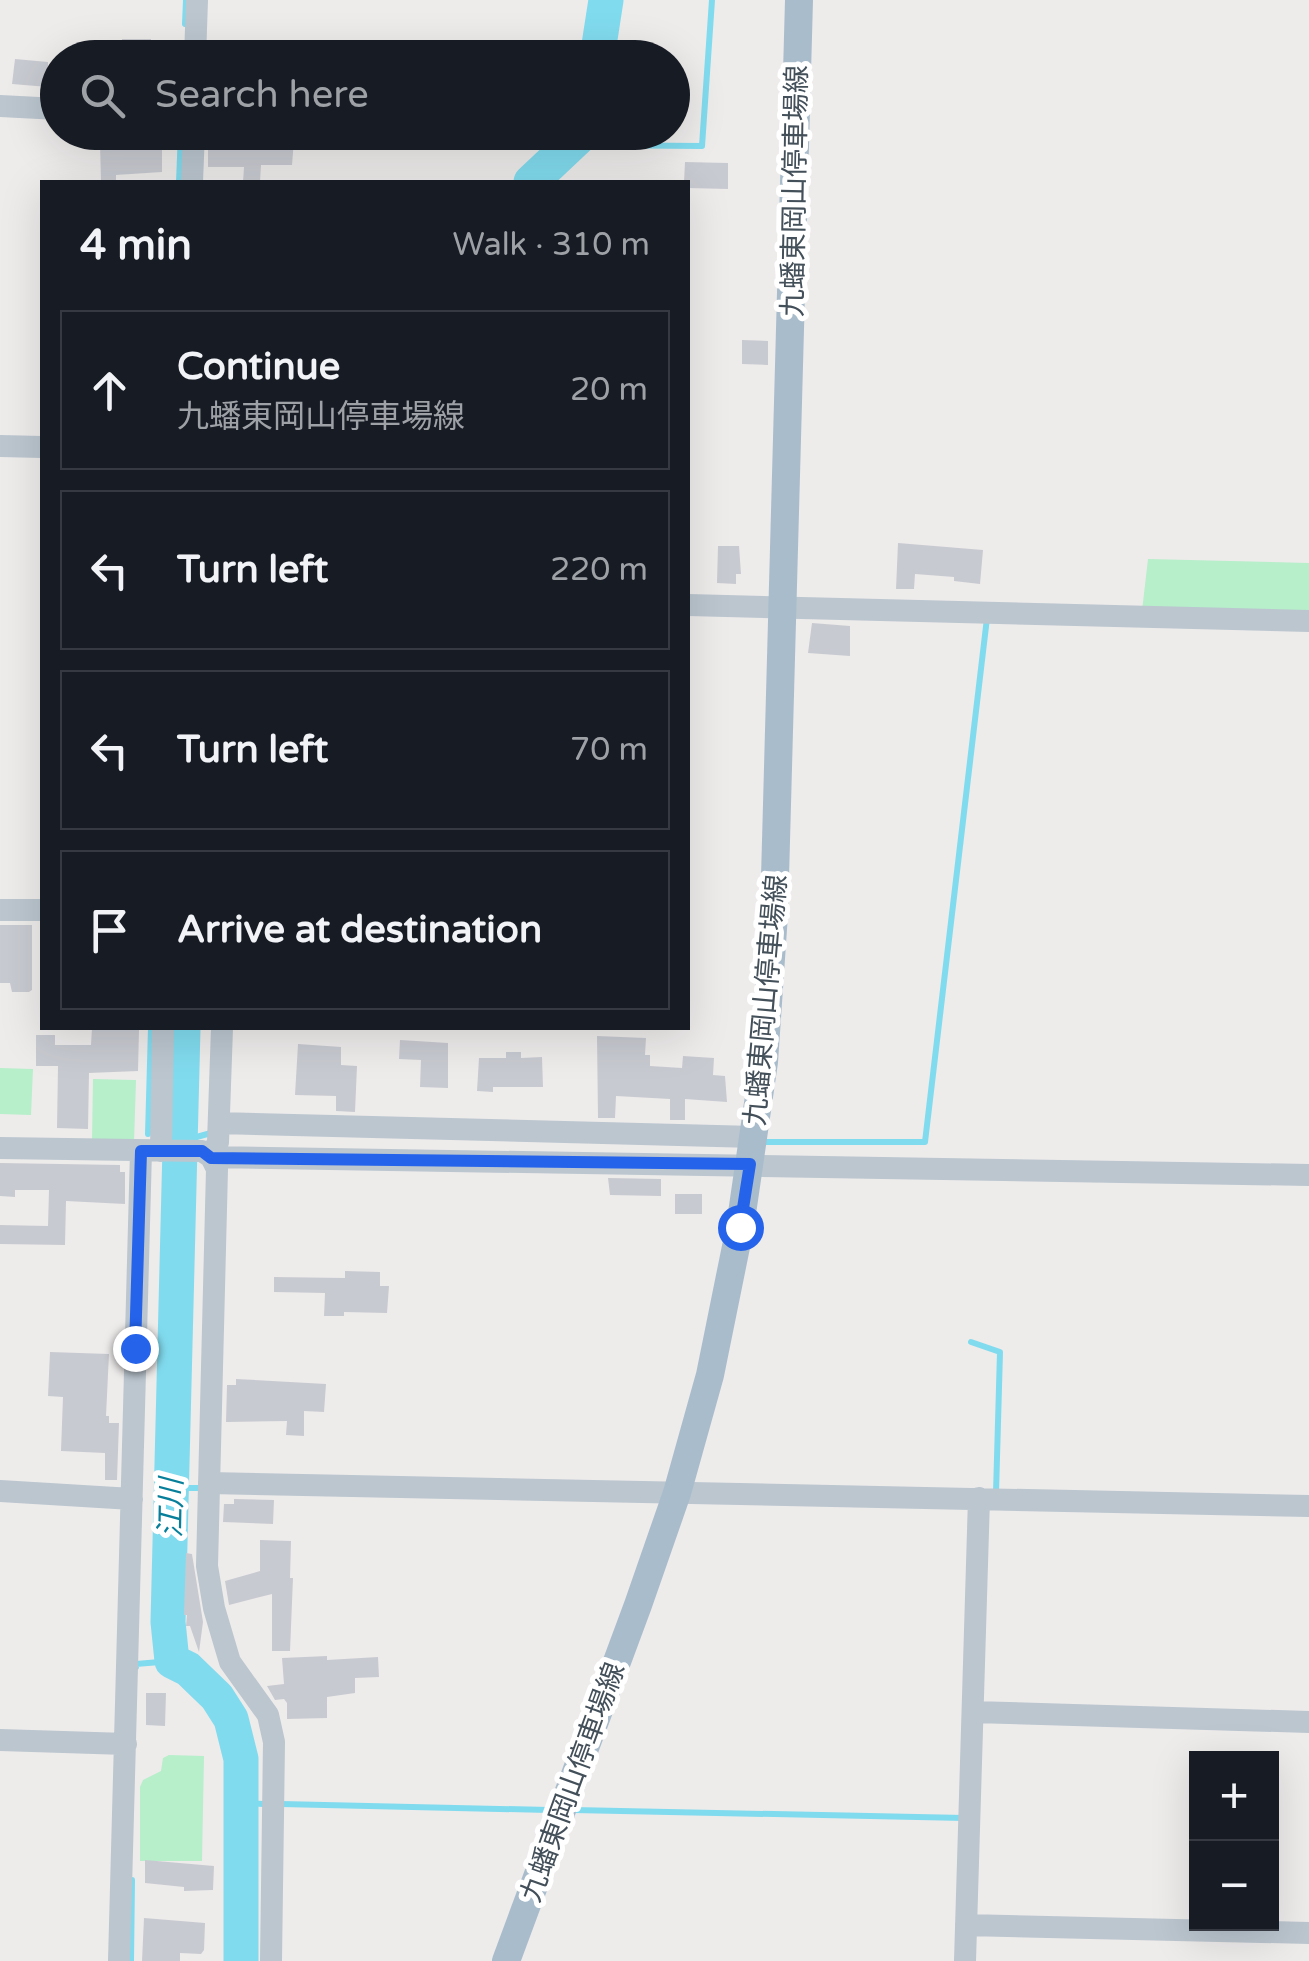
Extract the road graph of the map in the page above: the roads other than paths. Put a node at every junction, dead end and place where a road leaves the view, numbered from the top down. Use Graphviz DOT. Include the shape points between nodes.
graph roads {
  1 [pos="197,0"];
  2 [pos="799,0"];
  3 [pos="196,40"];
  4 [pos="0,106"];
  5 [pos="40,108"];
  6 [pos="193,150"];
  7 [pos="192,180"];
  8 [pos="0,446"];
  9 [pos="40,447"];
  10 [pos="690,606"];
  11 [pos="783,608"];
  12 [pos="1309,621"];
  13 [pos="0,910"];
  14 [pos="40,910"];
  15 [pos="163,1030"];
  16 [pos="222,1030"];
  17 [pos="214,1139"];
  18 [pos="0,1148"];
  19 [pos="752,1150"];
  20 [pos="157,1151"];
  21 [pos="1309,1175"];
  22 [pos="209,1483"];
  23 [pos="0,1491"];
  24 [pos="677,1492"];
  25 [pos="132,1499"];
  26 [pos="979,1503"];
  27 [pos="1309,1506"];
  28 [pos="978,1712"];
  29 [pos="1309,1722"];
  30 [pos="0,1740"];
  31 [pos="126,1744"];
  32 [pos="971,1926"];
  33 [pos="1309,1933"];
  34 [pos="120,1961"];
  35 [pos="271,1961"];
  36 [pos="506,1961"];
  37 [pos="965,1961"];
  1 -- 3 [label="street"];
  2 -- 11 [label="main road, 九蟠東岡山停車場線"];
  4 -- 5 [label="street"];
  6 -- 7 [label="street"];
  8 -- 9 [label="street"];
  10 -- 11 [label="street"];
  11 -- 12 [label="street"];
  11 -- 19 [label="main road, 九蟠東岡山停車場線" via="770,1002"];
  13 -- 14 [label="street"];
  15 -- 20 [label="street"];
  16 -- 17 [label="street"];
  17 -- 19 [label="street"];
  17 -- 19 [label="street"];
  17 -- 20 [label="street"];
  17 -- 22 [label="street"];
  18 -- 20 [label="street"];
  19 -- 21 [label="street" via="766,1168"];
  19 -- 24 [label="main road, 九蟠東岡山停車場線" via="710,1375"];
  20 -- 25 [label="street"];
  22 -- 24 [label="street"];
  22 -- 35 [label="street" via="207,1566 214,1608 230,1662 268,1716 274,1742"];
  23 -- 25 [label="street"];
  24 -- 26 [label="street"];
  24 -- 36 [label="main road, 九蟠東岡山停車場線"];
  25 -- 31 [label="street"];
  26 -- 27 [label="street"];
  26 -- 28 [label="street"];
  28 -- 29 [label="street"];
  28 -- 32 [label="street"];
  30 -- 31 [label="street"];
  31 -- 34 [label="street"];
  32 -- 33 [label="street"];
  32 -- 37 [label="street"];
}
